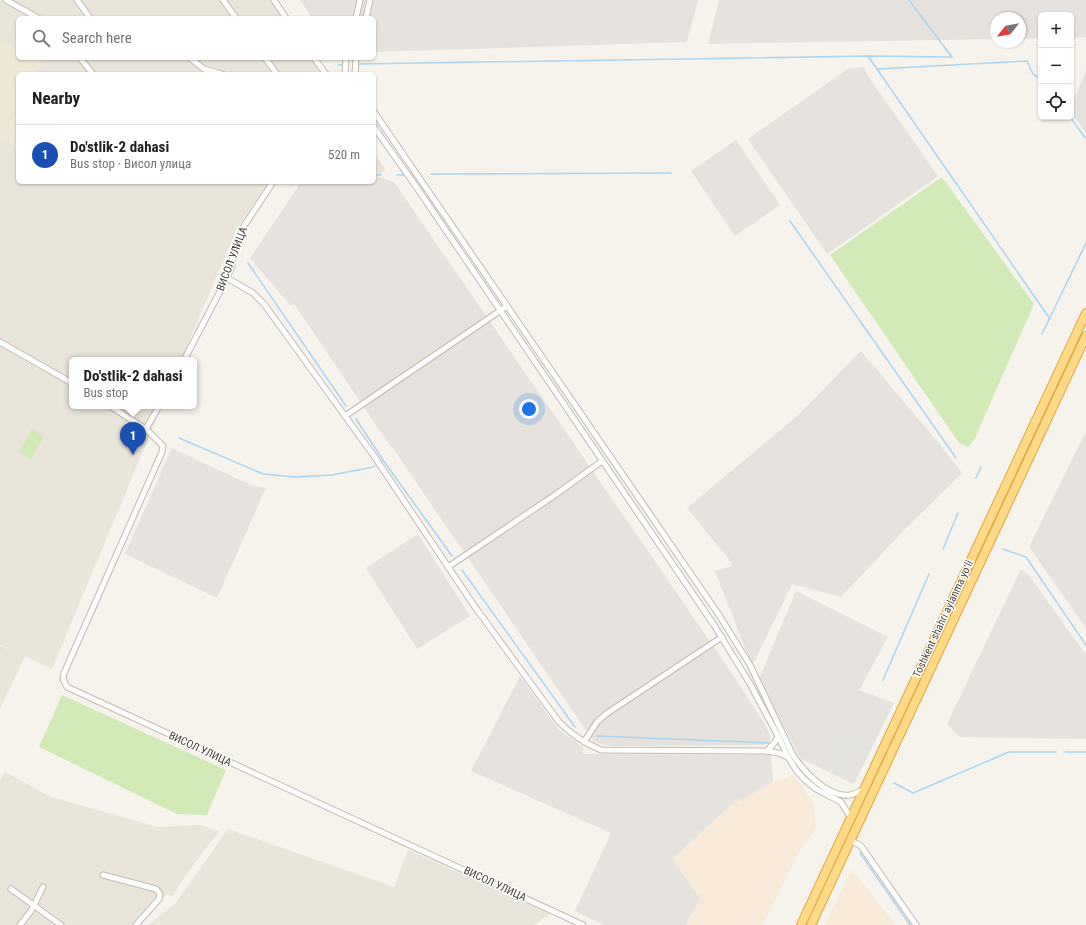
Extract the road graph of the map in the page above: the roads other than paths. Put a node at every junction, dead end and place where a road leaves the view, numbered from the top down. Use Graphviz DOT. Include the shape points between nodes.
graph roads {
  1 [pos="6,0"];
  2 [pos="77,0"];
  3 [pos="223,0"];
  4 [pos="274,0"];
  5 [pos="360,0"];
  6 [pos="370,0"];
  7 [pos="34,16"];
  8 [pos="89,16"];
  9 [pos="235,16"];
  10 [pos="285,16"];
  11 [pos="356,16"];
  12 [pos="366,16"];
  13 [pos="82,60"];
  14 [pos="193,60"];
  15 [pos="266,60"];
  16 [pos="316,60"];
  17 [pos="346,60"];
  18 [pos="356,60"];
  19 [pos="91,72"];
  20 [pos="215,72"];
  21 [pos="276,72"];
  22 [pos="324,72"];
  23 [pos="345,72"];
  24 [pos="355,72"];
  25 [pos="376,115"];
  26 [pos="376,130"];
  27 [pos="272,184"];
  28 [pos="227,278"];
  29 [pos="507,306"];
  30 [pos="500,311"];
  31 [pos="1086,313"];
  32 [pos="1086,336"];
  33 [pos="0,342"];
  34 [pos="186,357"];
  35 [pos="69,381"];
  36 [pos="115,409"];
  37 [pos="157,409"];
  38 [pos="345,416"];
  39 [pos="146,429"];
  40 [pos="602,461"];
  41 [pos="654,519"];
  42 [pos="646,524"];
  43 [pos="448,567"];
  44 [pos="722,637"];
  45 [pos="932,642"];
  46 [pos="942,646"];
  47 [pos="778,736"];
  48 [pos="584,742"];
  49 [pos="767,751"];
  50 [pos="788,758"];
  51 [pos="864,789"];
  52 [pos="851,818"];
  53 [pos="850,840"];
  54 [pos="103,875"];
  55 [pos="42,887"];
  56 [pos="11,889"];
  57 [pos="33,906"];
  58 [pos="20,925"];
  59 [pos="61,925"];
  60 [pos="136,925"];
  61 [pos="583,925"];
  62 [pos="801,925"];
  63 [pos="810,925"];
  64 [pos="916,925"];
  1 -- 7 [label="street"];
  2 -- 8 [label="street"];
  3 -- 9 [label="street"];
  4 -- 10 [label="street"];
  5 -- 11 [label="street"];
  6 -- 12 [label="street"];
  13 -- 19 [label="street"];
  14 -- 20 [label="street" via="204,69"];
  15 -- 21 [label="street"];
  16 -- 22 [label="street"];
  17 -- 23 [label="street"];
  18 -- 24 [label="street"];
  25 -- 29 [label="street"];
  26 -- 30 [label="street"];
  27 -- 28 [label="street, ВИСОЛ УЛИЦА" via="244,226 233,253 232,266"];
  28 -- 34 [label="street, ВИСОЛ УЛИЦА"];
  28 -- 38 [label="street" via="258,298"];
  29 -- 30 [label="street"];
  29 -- 41 [label="street"];
  30 -- 38 [label="street"];
  30 -- 40 [label="street"];
  31 -- 45 [label="highway, Toshkent shahri aylanma yoʻli"];
  32 -- 46 [label="highway, Toshkent shahri aylanma yoʻli"];
  33 -- 35 [label="street"];
  36 -- 39 [label="street"];
  37 -- 39 [label="street"];
  38 -- 43 [label="street"];
  39 -- 61 [label="street, ВИСОЛ УЛИЦА" via="163,446 162,452 64,671 63,679 67,687"];
  40 -- 42 [label="street"];
  40 -- 43 [label="street" via="536,509"];
  41 -- 42 [label="street"];
  41 -- 51 [label="street" via="750,665 793,755 802,768 822,786 838,793 850,795"];
  42 -- 44 [label="street"];
  43 -- 48 [label="street" via="558,722"];
  44 -- 47 [label="street"];
  44 -- 48 [label="street" via="606,714 597,722"];
  45 -- 46 [label="highway" via="938,642"];
  45 -- 51 [label="highway, Toshkent shahri aylanma yoʻli"];
  46 -- 53 [label="highway, Toshkent shahri aylanma yoʻli"];
  47 -- 49 [label="street"];
  47 -- 50 [label="street"];
  48 -- 49 [label="street" via="601,750"];
  49 -- 50 [label="street"];
  50 -- 52 [label="street" via="810,784 841,802"];
  51 -- 52 [label="highway, Toshkent shahri aylanma yoʻli"];
  52 -- 62 [label="highway, Toshkent shahri aylanma yoʻli"];
  53 -- 63 [label="highway, Toshkent shahri aylanma yoʻli"];
  53 -- 64 [label="street" via="861,846"];
  54 -- 60 [label="street" via="156,889 160,894 159,899"];
  55 -- 57 [label="street"];
  56 -- 57 [label="street"];
  57 -- 58 [label="street"];
  57 -- 59 [label="street"];
}
